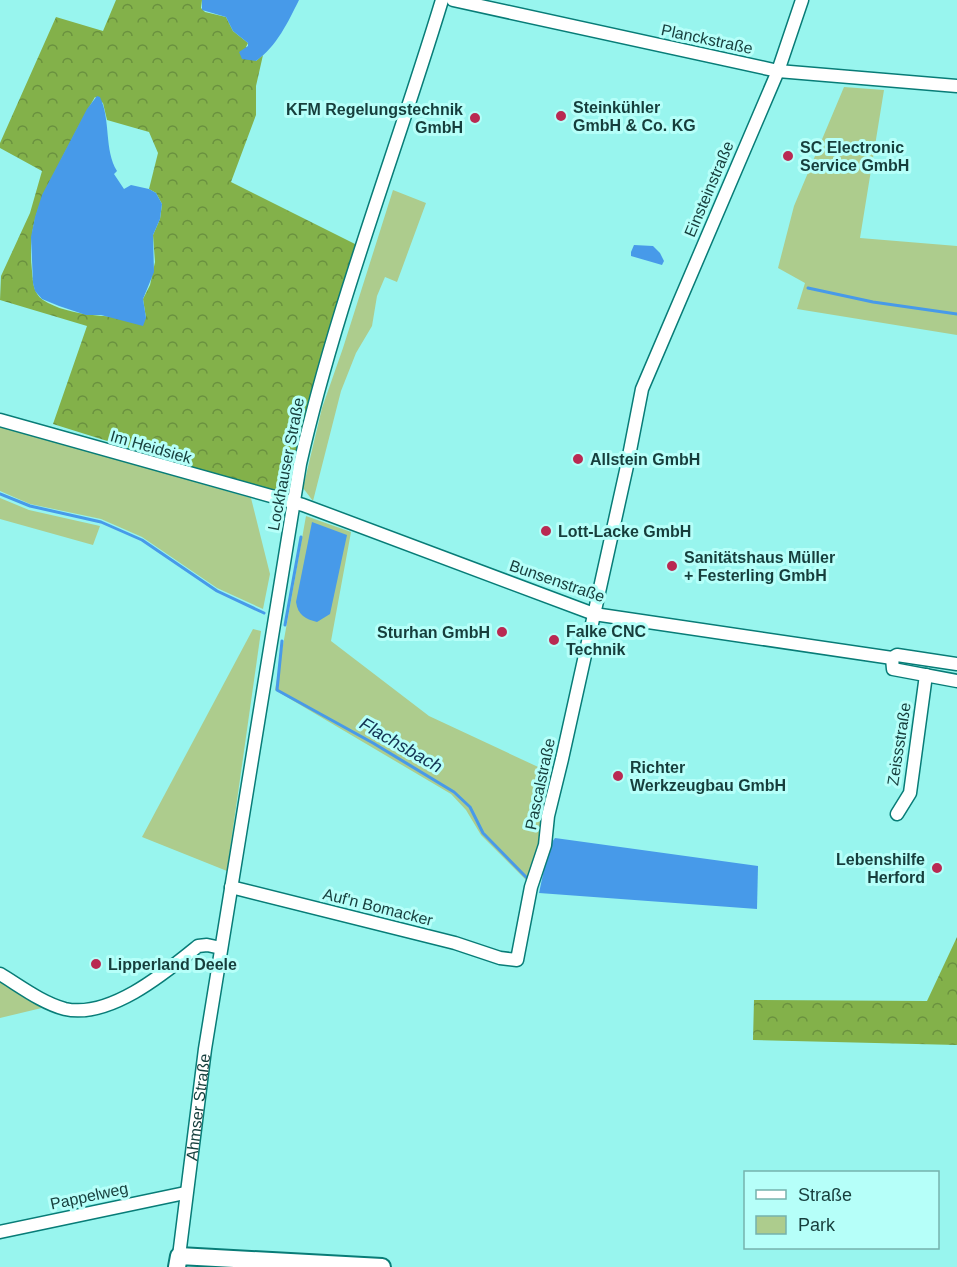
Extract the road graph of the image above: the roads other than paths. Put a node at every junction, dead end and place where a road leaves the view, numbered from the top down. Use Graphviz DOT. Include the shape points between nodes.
graph roads {
  1 [pos="442,0"];
  2 [pos="453,0"];
  3 [pos="802,0"];
  4 [pos="778,71"];
  5 [pos="957,86"];
  6 [pos="0,420"];
  7 [pos="293,504"];
  8 [pos="594,614"];
  9 [pos="892,658"];
  10 [pos="957,664"];
  11 [pos="926,675"];
  12 [pos="957,681"];
  13 [pos="897,814"];
  14 [pos="231,886"];
  15 [pos="221,948"];
  16 [pos="517,960"];
  17 [pos="0,974"];
  18 [pos="185,1193"];
  19 [pos="0,1232"];
  20 [pos="178,1261"];
  21 [pos="382,1267"];
  1 -- 7 [label="street, Lockhauser Straße" via="321,378"];
  2 -- 4 [label="street, Planckstraße"];
  3 -- 4 [label="street, Einsteinstraße"];
  4 -- 5 [label="street, Planckstraße"];
  4 -- 8 [label="street, Einsteinstraße" via="642,389"];
  6 -- 7 [label="street, Im Heidsiek"];
  7 -- 8 [label="street, Bunsenstraße"];
  7 -- 14 [label="street, Lockhauser Straße"];
  8 -- 9 [label="street, Bunsenstraße"];
  8 -- 16 [label="street, Pascalstraße"];
  9 -- 10 [label="street, Bunsenstraße" via="897,655"];
  9 -- 11 [label="street, Bunsenstraße" via="893,669"];
  11 -- 12 [label="street, Bunsenstraße"];
  11 -- 13 [label="street, Zeissstraße" via="910,793"];
  14 -- 15 [label="street, Lockhauser Straße"];
  14 -- 16 [label="street, Auf'n Bomacker"];
  15 -- 17 [label="street" via="198,946 155,981 115,1002 79,1010 64,1009"];
  15 -- 18 [label="street, Ahmser Straße"];
  18 -- 19 [label="street, Pappelweg"];
  18 -- 20 [label="street, Ahmser Straße"];
  20 -- 21 [label="main road"];
}
